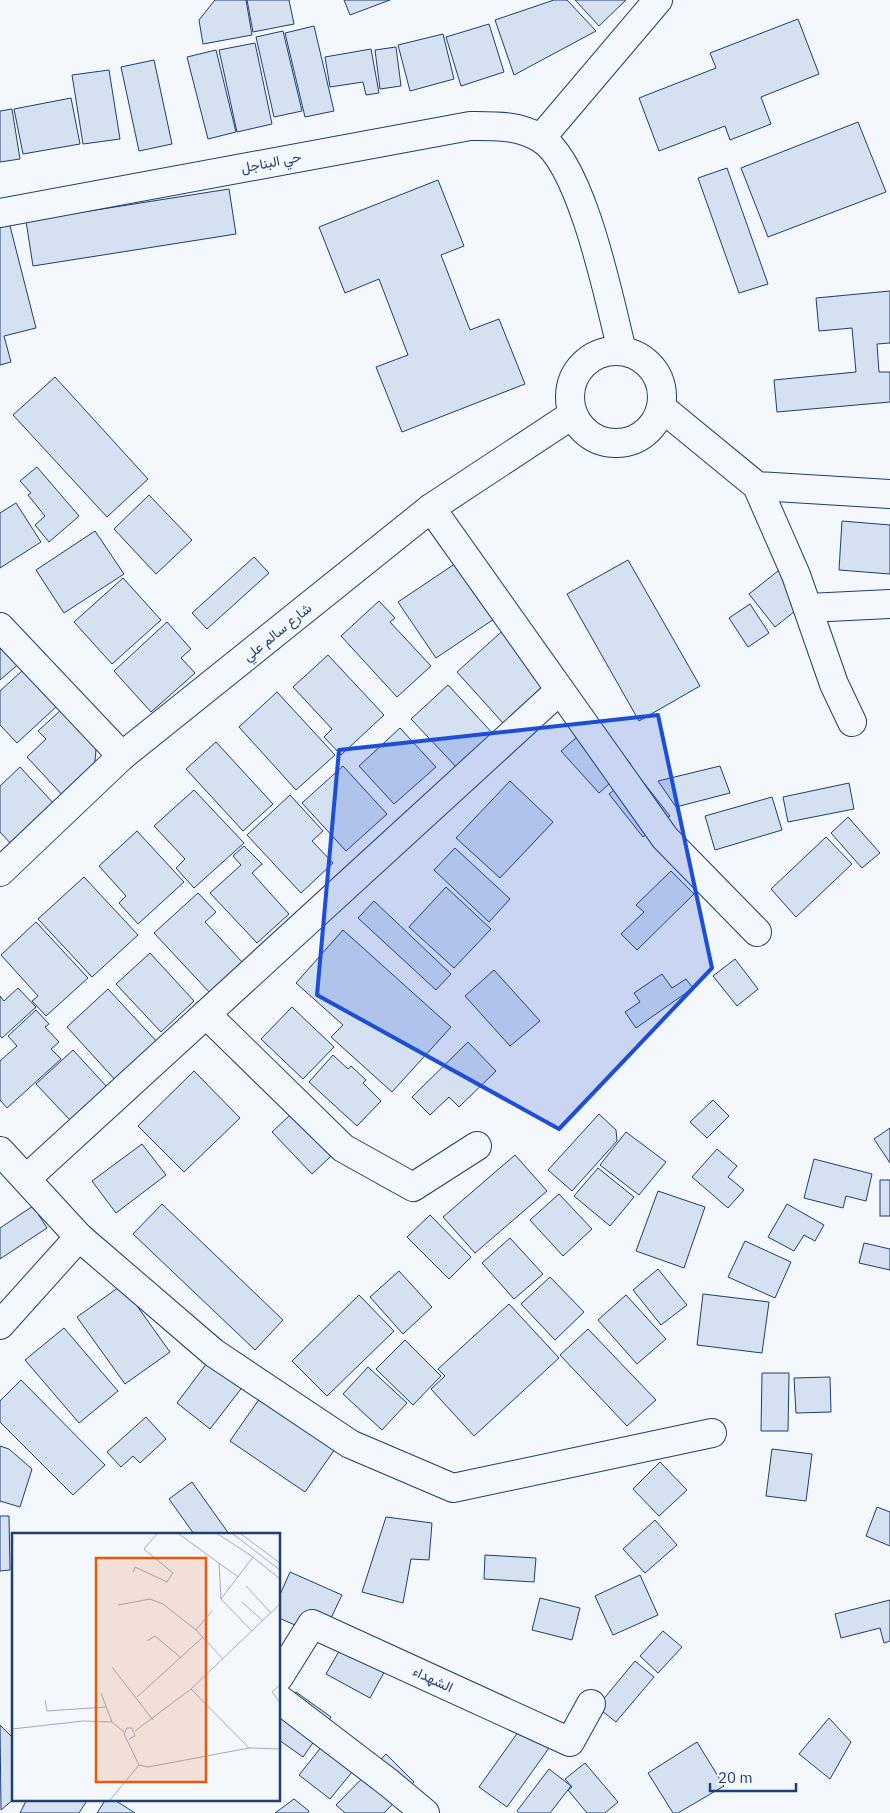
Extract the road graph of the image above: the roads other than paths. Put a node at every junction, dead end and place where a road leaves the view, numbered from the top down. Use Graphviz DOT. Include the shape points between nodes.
graph roads {
  1 [pos="658,0"];
  2 [pos="541,138"];
  3 [pos="0,213"];
  4 [pos="622,351"];
  5 [pos="662,408"];
  6 [pos="572,416"];
  7 [pos="757,486"];
  8 [pos="890,494"];
  9 [pos="431,508"];
  10 [pos="890,604"];
  11 [pos="808,608"];
  12 [pos="0,627"];
  13 [pos="560,690"];
  14 [pos="852,722"];
  15 [pos="122,756"];
  16 [pos="0,872"];
  17 [pos="757,932"];
  18 [pos="206,1014"];
  19 [pos="478,1146"];
  20 [pos="0,1151"];
  21 [pos="26,1179"];
  22 [pos="79,1237"];
  23 [pos="0,1325"];
  24 [pos="712,1433"];
  25 [pos="280,1675"];
  26 [pos="280,1700"];
  27 [pos="591,1704"];
  28 [pos="425,1813"];
  1 -- 2 [label="street"];
  2 -- 3 [label="street, حي البناجل" via="515,127 470,126"];
  2 -- 4 [label="street" via="563,161 586,212"];
  4 -- 5 [label="street" via="641,358 655,371 662,389"];
  4 -- 6 [label="street" via="602,353 586,362 573,377 569,396"];
  5 -- 6 [label="street" via="653,426 639,438 620,444 601,441 584,431"];
  5 -- 7 [label="street"];
  6 -- 9 [label="street, شارع سالم علي"];
  7 -- 8 [label="street"];
  7 -- 11 [label="street"];
  9 -- 13 [label="street"];
  9 -- 15 [label="street, شارع سالم علي"];
  10 -- 11 [label="street"];
  11 -- 14 [label="street" via="834,684"];
  12 -- 15 [label="street"];
  13 -- 17 [label="street" via="665,838"];
  13 -- 18 [label="street"];
  15 -- 16 [label="street, شارع سالم علي"];
  18 -- 19 [label="street" via="343,1148 413,1187"];
  18 -- 21 [label="street"];
  20 -- 21 [label="street"];
  21 -- 22 [label="street"];
  22 -- 23 [label="street"];
  22 -- 24 [label="street" via="214,1353 350,1444 453,1488"];
  25 -- 27 [label="street, الشهداء" via="312,1624 570,1742"];
  26 -- 28 [label="street"];
}
